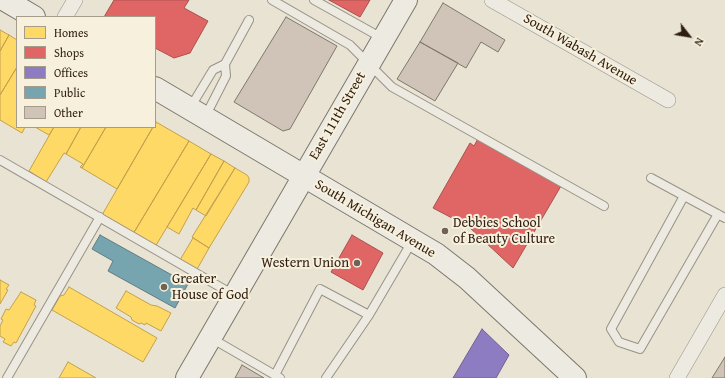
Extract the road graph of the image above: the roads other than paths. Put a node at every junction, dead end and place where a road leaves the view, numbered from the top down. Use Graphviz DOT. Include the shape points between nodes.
graph roads {
  1 [pos="5,0"];
  2 [pos="75,0"];
  3 [pos="272,0"];
  4 [pos="314,0"];
  5 [pos="406,0"];
  6 [pos="492,0"];
  7 [pos="32,16"];
  8 [pos="66,16"];
  9 [pos="249,20"];
  10 [pos="383,39"];
  11 [pos="225,64"];
  12 [pos="369,64"];
  13 [pos="156,89"];
  14 [pos="668,100"];
  15 [pos="197,113"];
  16 [pos="0,160"];
  17 [pos="304,176"];
  18 [pos="651,178"];
  19 [pos="684,196"];
  20 [pos="604,206"];
  21 [pos="721,216"];
  22 [pos="100,217"];
  23 [pos="413,240"];
  24 [pos="235,295"];
  25 [pos="725,296"];
  26 [pos="369,315"];
  27 [pos="210,338"];
  28 [pos="277,376"];
  29 [pos="7,378"];
  30 [pos="187,378"];
  31 [pos="326,378"];
  32 [pos="575,378"];
  33 [pos="677,378"];
  1 -- 7 [label="main road"];
  2 -- 8 [label="street"];
  3 -- 12 [label="lane" via="350,45"];
  4 -- 10 [label="lane"];
  5 -- 10 [label="main road, East 111th Street"];
  6 -- 14 [label="street, South Wabash Avenue"];
  9 -- 11 [label="lane"];
  10 -- 12 [label="main road, East 111th Street"];
  11 -- 15 [label="lane" via="226,76"];
  11 -- 15 [label="lane" via="213,70"];
  12 -- 17 [label="main road, East 111th Street"];
  12 -- 20 [label="lane" via="392,87"];
  13 -- 15 [label="main road, South Michigan Avenue"];
  15 -- 17 [label="main road, South Michigan Avenue"];
  16 -- 22 [label="lane"];
  17 -- 23 [label="main road, South Michigan Avenue"];
  17 -- 24 [label="main road, East 111th Street"];
  18 -- 19 [label="lane"];
  19 -- 21 [label="lane"];
  19 -- 21 [label="lane" via="611,329 618,342 640,349"];
  22 -- 24 [label="lane"];
  22 -- 29 [label="lane"];
  23 -- 26 [label="lane"];
  23 -- 32 [label="main road, South Michigan Avenue" via="467,278"];
  24 -- 27 [label="main road, East 111th Street"];
  25 -- 33 [label="street"];
  26 -- 28 [label="lane" via="320,289"];
  26 -- 31 [label="lane"];
  27 -- 28 [label="lane"];
  27 -- 30 [label="main road, East 111th Street"];
}
